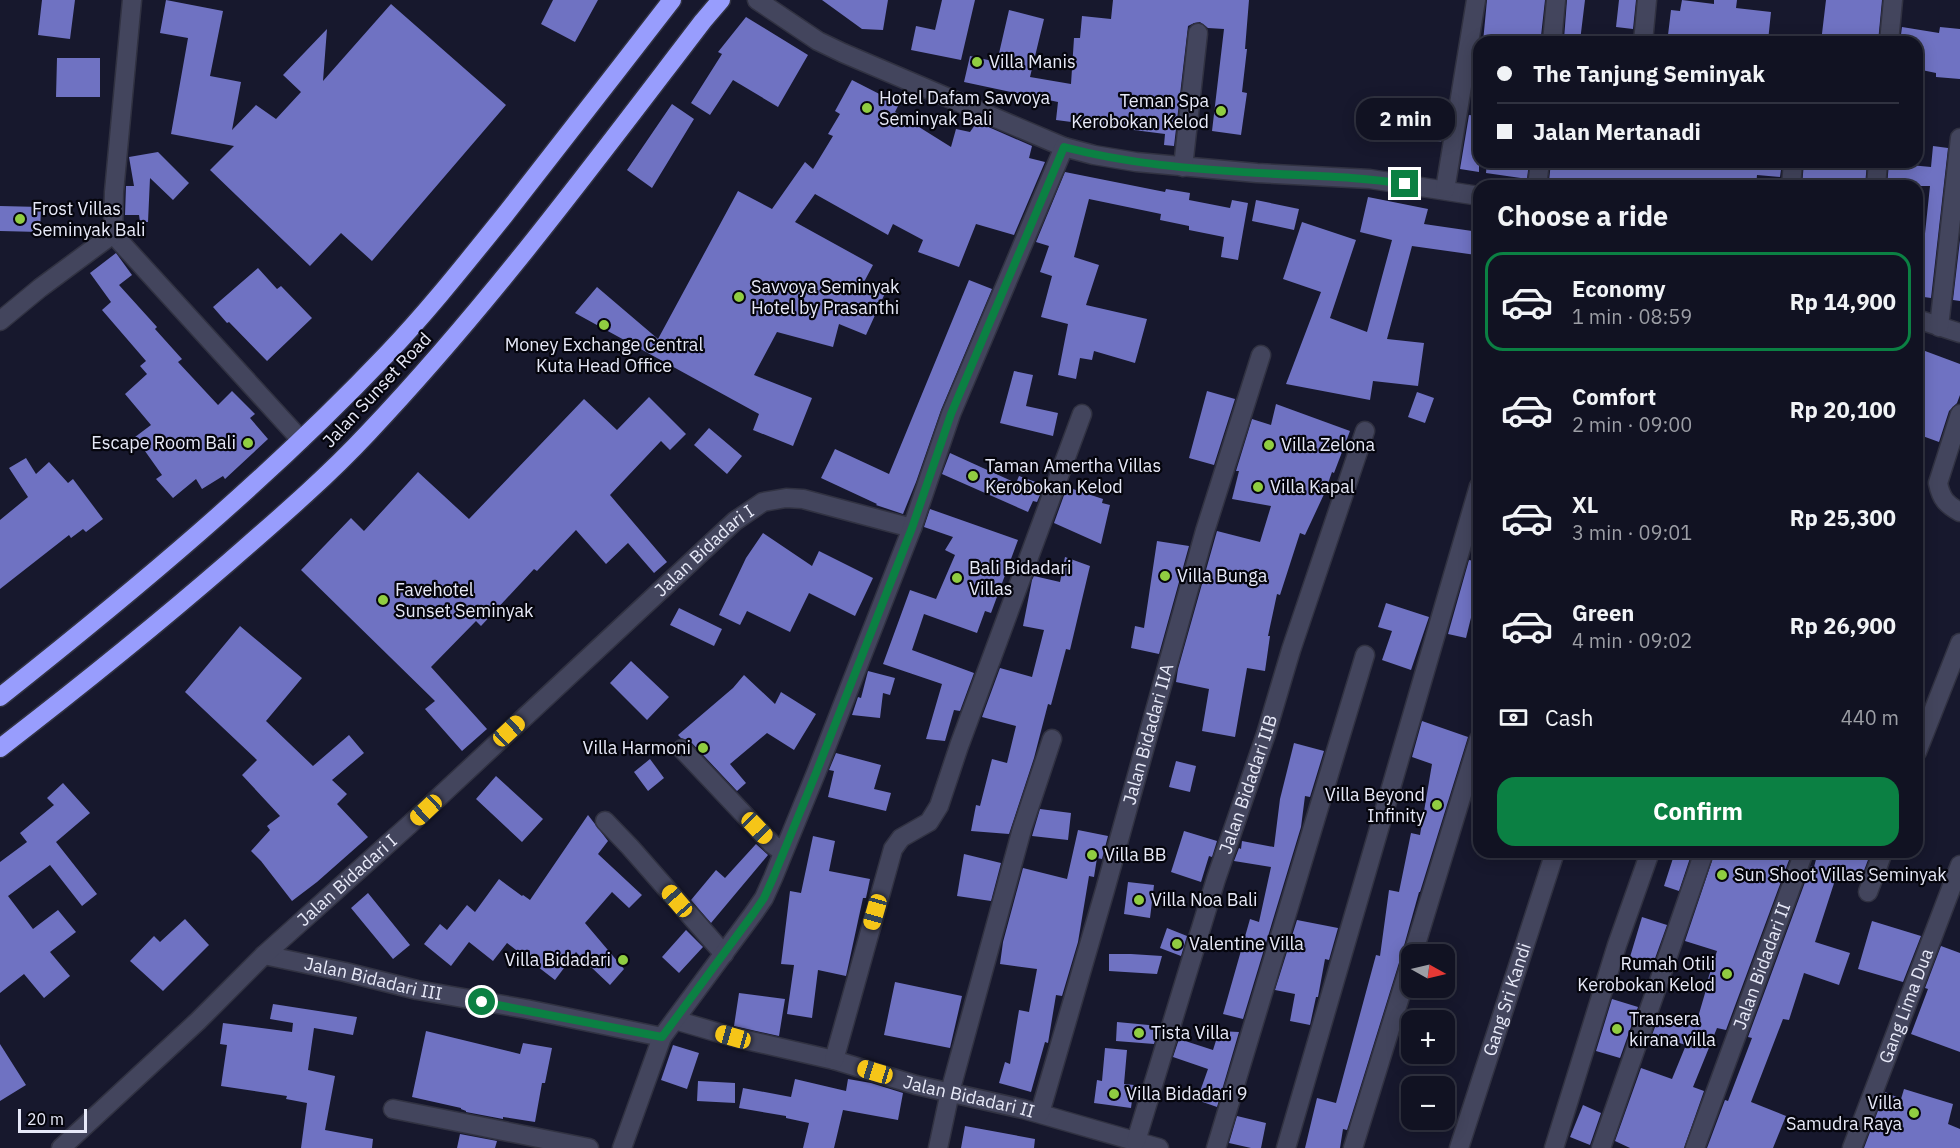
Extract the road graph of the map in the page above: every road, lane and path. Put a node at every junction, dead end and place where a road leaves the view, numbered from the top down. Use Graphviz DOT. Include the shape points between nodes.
graph roads {
  1 [pos="132,0"];
  2 [pos="672,0"];
  3 [pos="721,0"];
  4 [pos="758,0"];
  5 [pos="1476,0"];
  6 [pos="1556,0"];
  7 [pos="1647,0"];
  8 [pos="1893,0"];
  9 [pos="1197,33"];
  10 [pos="1553,36"];
  11 [pos="1644,36"];
  12 [pos="1890,36"];
  13 [pos="1960,138"];
  14 [pos="1064,147"];
  15 [pos="1183,167"];
  16 [pos="1445,190"];
  17 [pos="1473,195"];
  18 [pos="113,234"];
  19 [pos="0,321"];
  20 [pos="1923,321"];
  21 [pos="1939,327"];
  22 [pos="1960,333"];
  23 [pos="1262,355"];
  24 [pos="1082,414"];
  25 [pos="1960,414"];
  26 [pos="1365,431"];
  27 [pos="302,440"];
  28 [pos="1473,507"];
  29 [pos="1960,512"];
  30 [pos="912,528"];
  31 [pos="1960,643"];
  32 [pos="1365,654"];
  33 [pos="0,697"];
  34 [pos="1923,737"];
  35 [pos="1052,739"];
  36 [pos="0,748"];
  37 [pos="682,749"];
  38 [pos="1473,758"];
  39 [pos="605,821"];
  40 [pos="783,852"];
  41 [pos="1553,858"];
  42 [pos="1648,858"];
  43 [pos="1702,858"];
  44 [pos="1801,858"];
  45 [pos="1881,858"];
  46 [pos="1960,865"];
  47 [pos="1868,892"];
  48 [pos="1416,944"];
  49 [pos="724,954"];
  50 [pos="264,955"];
  51 [pos="1401,992"];
  52 [pos="675,1020"];
  53 [pos="662,1037"];
  54 [pos="834,1060"];
  55 [pos="950,1092"];
  56 [pos="393,1109"];
  57 [pos="1040,1113"];
  58 [pos="1136,1141"];
  59 [pos="61,1148"];
  60 [pos="589,1148"];
  61 [pos="622,1148"];
  62 [pos="938,1148"];
  63 [pos="1159,1148"];
  64 [pos="1216,1148"];
  65 [pos="1286,1148"];
  66 [pos="1353,1148"];
  67 [pos="1460,1148"];
  68 [pos="1554,1148"];
  69 [pos="1601,1148"];
  70 [pos="1695,1148"];
  71 [pos="1852,1148"];
  1 -- 18 [label="street"];
  2 -- 27 [label="highway, Jalan Sunset Road" via="470,257 389,352"];
  3 -- 36 [label="highway, Jalan Sunset Road" via="512,270 367,434 291,508 146,633"];
  4 -- 14 [label="street" via="818,41"];
  5 -- 16 [label="street"];
  6 -- 10 [label="street"];
  7 -- 11 [label="street"];
  8 -- 12 [label="street"];
  9 -- 15 [label="street"];
  13 -- 21 [label="street"];
  14 -- 15 [label="street" via="1104,157"];
  14 -- 30 [label="street" via="951,414"];
  15 -- 16 [label="street" via="1370,178"];
  16 -- 17 [label="street"];
  18 -- 19 [label="street"];
  18 -- 27 [label="street"];
  20 -- 21 [label="street"];
  21 -- 22 [label="street"];
  23 -- 57 [label="street, Jalan Bidadari IIA" via="1205,531"];
  24 -- 54 [label="street" via="939,806 929,822 901,838 893,849"];
  25 -- 29 [label="street" via="1938,483 1947,505"];
  26 -- 58 [label="street, Jalan Bidadari IIB" via="1216,879"];
  27 -- 33 [label="highway, Jalan Sunset Road" via="188,544"];
  28 -- 65 [label="street"];
  30 -- 40 [label="street"];
  30 -- 50 [label="street, Jalan Bidadari I" via="803,499 763,502 735,521"];
  31 -- 34 [label="street"];
  32 -- 64 [label="street"];
  35 -- 55 [label="street" via="1022,830"];
  37 -- 40 [label="street"];
  38 -- 48 [label="street"];
  39 -- 49 [label="street"];
  40 -- 49 [label="street" via="764,898"];
  41 -- 67 [label="street, Gang Sri Kandi"];
  42 -- 68 [label="street"];
  43 -- 69 [label="street"];
  44 -- 70 [label="street, Jalan Bidadari II"];
  45 -- 47 [label="street"];
  46 -- 71 [label="street, Gang Lima Dua"];
  49 -- 52 [label="street"];
  50 -- 53 [label="street, Jalan Bidadari III" via="417,990"];
  50 -- 59 [label="street, Jalan Bidadari I"];
  51 -- 66 [label="street"];
  52 -- 53 [label="street"];
  52 -- 54 [label="street, Jalan Bidadari II"];
  53 -- 61 [label="street"];
  54 -- 55 [label="street, Jalan Bidadari II"];
  55 -- 57 [label="street, Jalan Bidadari II"];
  55 -- 62 [label="street"];
  56 -- 60 [label="street"];
  57 -- 58 [label="street, Jalan Bidadari II"];
  58 -- 63 [label="street, Jalan Bidadari II"];
}
